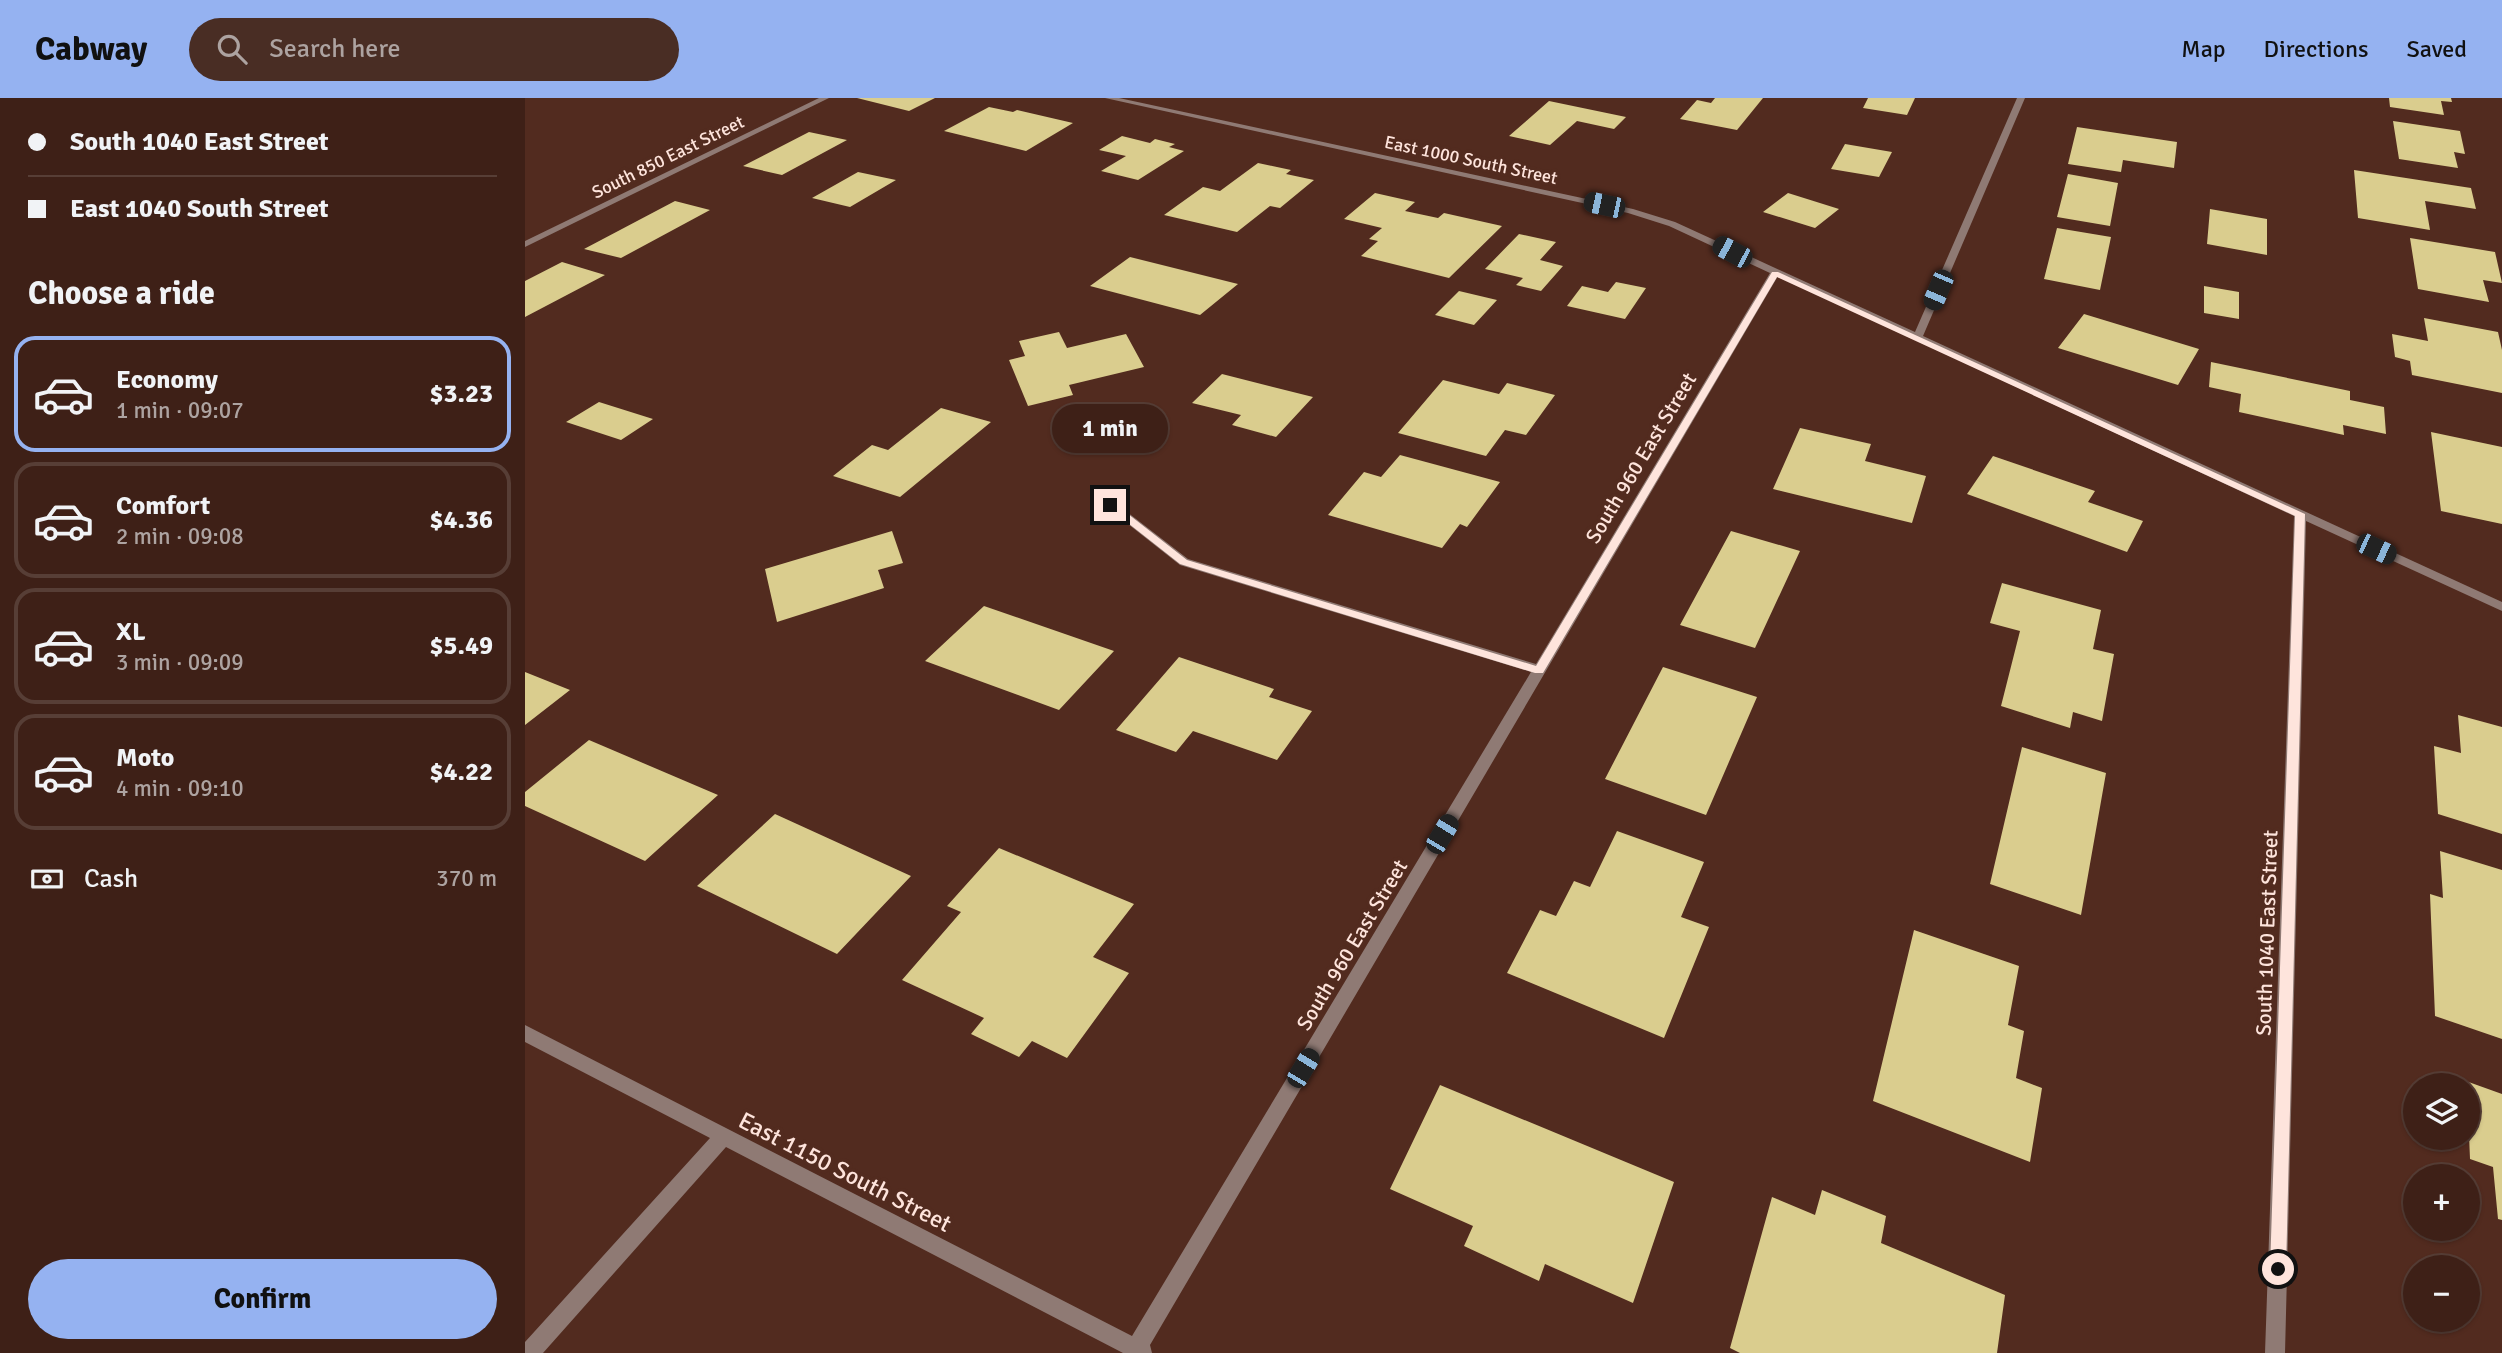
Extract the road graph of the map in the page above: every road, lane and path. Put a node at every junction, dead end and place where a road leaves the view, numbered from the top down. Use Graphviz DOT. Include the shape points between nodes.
graph roads {
  1 [pos="825,98"];
  2 [pos="1109,98"];
  3 [pos="2021,98"];
  4 [pos="525,244"];
  5 [pos="1775,273"];
  6 [pos="1917,338"];
  7 [pos="1110,505"];
  8 [pos="2300,514"];
  9 [pos="2502,607"];
  10 [pos="1539,670"];
  11 [pos="525,1033"];
  12 [pos="723,1137"];
  13 [pos="1140,1351"];
  14 [pos="529,1353"];
  15 [pos="2275,1353"];
  1 -- 4 [label="street, South 850 East Street"];
  2 -- 5 [label="street, East 1000 South Street" via="1630,211 1702,237"];
  3 -- 6 [label="street"];
  5 -- 6 [label="street, East 1000 South Street"];
  5 -- 10 [label="street, South 960 East Street"];
  6 -- 8 [label="street, East 1000 South Street"];
  7 -- 10 [label="street" via="1184,562"];
  8 -- 9 [label="street, East 1000 South Street"];
  8 -- 15 [label="street, South 1040 East Street"];
  10 -- 13 [label="street, South 960 East Street"];
  11 -- 12 [label="street, East 1150 South Street"];
  12 -- 13 [label="street, East 1150 South Street"];
  12 -- 14 [label="street"];
}
